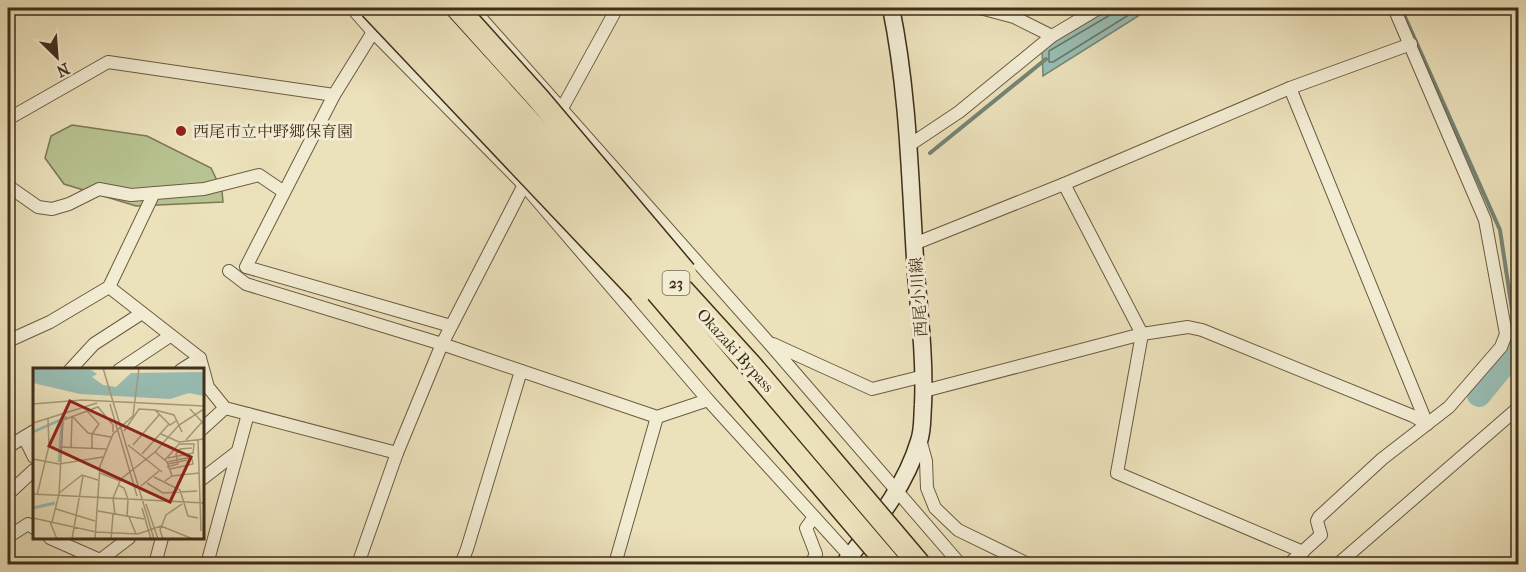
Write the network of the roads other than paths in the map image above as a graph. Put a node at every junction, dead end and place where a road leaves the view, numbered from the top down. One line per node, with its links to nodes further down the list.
1 (352, 8): 12 (street)
2 (371, 8): 35 (highway, 23, bridge)
3 (400, 8): 35 (highway, Okazaki Bypass / 23, bridge)
4 (426, 8): 41 (highway, Okazaki Bypass / 23, bridge)
5 (457, 8): 41 (highway, 23, bridge)
6 (472, 8): 17 (street)
7 (616, 8): 17 (street)
8 (891, 8): 19 (main road, 西尾小川線)
9 (980, 8): 13 (street)
10 (1099, 8): 13 (street)
11 (1394, 8): 14 (street)
12 (373, 32): 16 (street); 21 (street)
13 (1052, 36): 19 (street)
14 (1411, 44): 15 (street); 50 (street)
15 (1290, 88): 20 (street); 50 (street)
16 (334, 95): 18 (street); 23 (street)
17 (562, 107): 21 (street); 33 (street)
18 (8, 119)
19 (908, 146): 25 (main road, 西尾小川線)
20 (1064, 184): 25 (street); 30 (street)
21 (524, 185): 29 (street); 45 (street)
22 (8, 186): 24 (street)
23 (284, 192): 24 (street); 29 (street)
24 (154, 193): 27 (street)
25 (914, 244): 43 (main road, 西尾小川線)
26 (229, 270): 34 (street)
27 (109, 286): 28 (street); 32 (street)
28 (142, 313): 31 (street); 37 (street)
29 (451, 326): 34 (street)
30 (1142, 334): 43 (street); 50 (street); 68 (street)
31 (170, 336): 36 (street); 38 (street)
32 (8, 341)
33 (769, 343): 43 (street); 60 (street)
34 (442, 344): 42 (street); 57 (street)
35 (704, 346): 77 (highway, Okazaki Bypass / 23, bridge)
36 (200, 358): 39 (street); 40 (street)
37 (71, 368)
38 (121, 368)
39 (183, 368)
40 (202, 368)
41 (753, 368): 78 (highway, Okazaki Bypass / 23, bridge)
42 (521, 371): 49 (street); 74 (street)
43 (924, 384): 53 (main road, 西尾小川線)
44 (205, 390): 46 (street)
45 (708, 400): 49 (street); 62 (street)
46 (225, 408): 48 (street); 51 (street)
47 (1518, 408): 82 (street)
48 (248, 414): 56 (street); 57 (street)
49 (657, 417): 75 (street)
50 (1427, 424): 68 (street)
51 (204, 427)
52 (29, 434): 54 (street); 55 (street)
53 (920, 439): 60 (main road, 西尾小川線); 80 (street)
54 (8, 447)
55 (33, 452)
56 (237, 452): 59 (street); 72 (street)
57 (397, 453): 73 (street)
58 (33, 471): 61 (street)
59 (204, 477)
60 (897, 492): 70 (main road, 西尾小川線); 79 (street)
61 (8, 494)
62 (814, 517): 70 (street); 76 (street)
63 (32, 523): 64 (street)
64 (8, 537)
65 (54, 539): 69 (street)
66 (126, 539): 69 (street)
67 (162, 539): 71 (street)
68 (1303, 552): 81 (street)
69 (97, 562)
70 (850, 562)
71 (156, 564)
72 (207, 564)
73 (358, 564)
74 (461, 564)
75 (615, 564)
76 (811, 564)
77 (889, 564)
78 (919, 564)
79 (960, 564)
80 (1028, 564)
81 (1289, 564)
82 (1338, 564)

